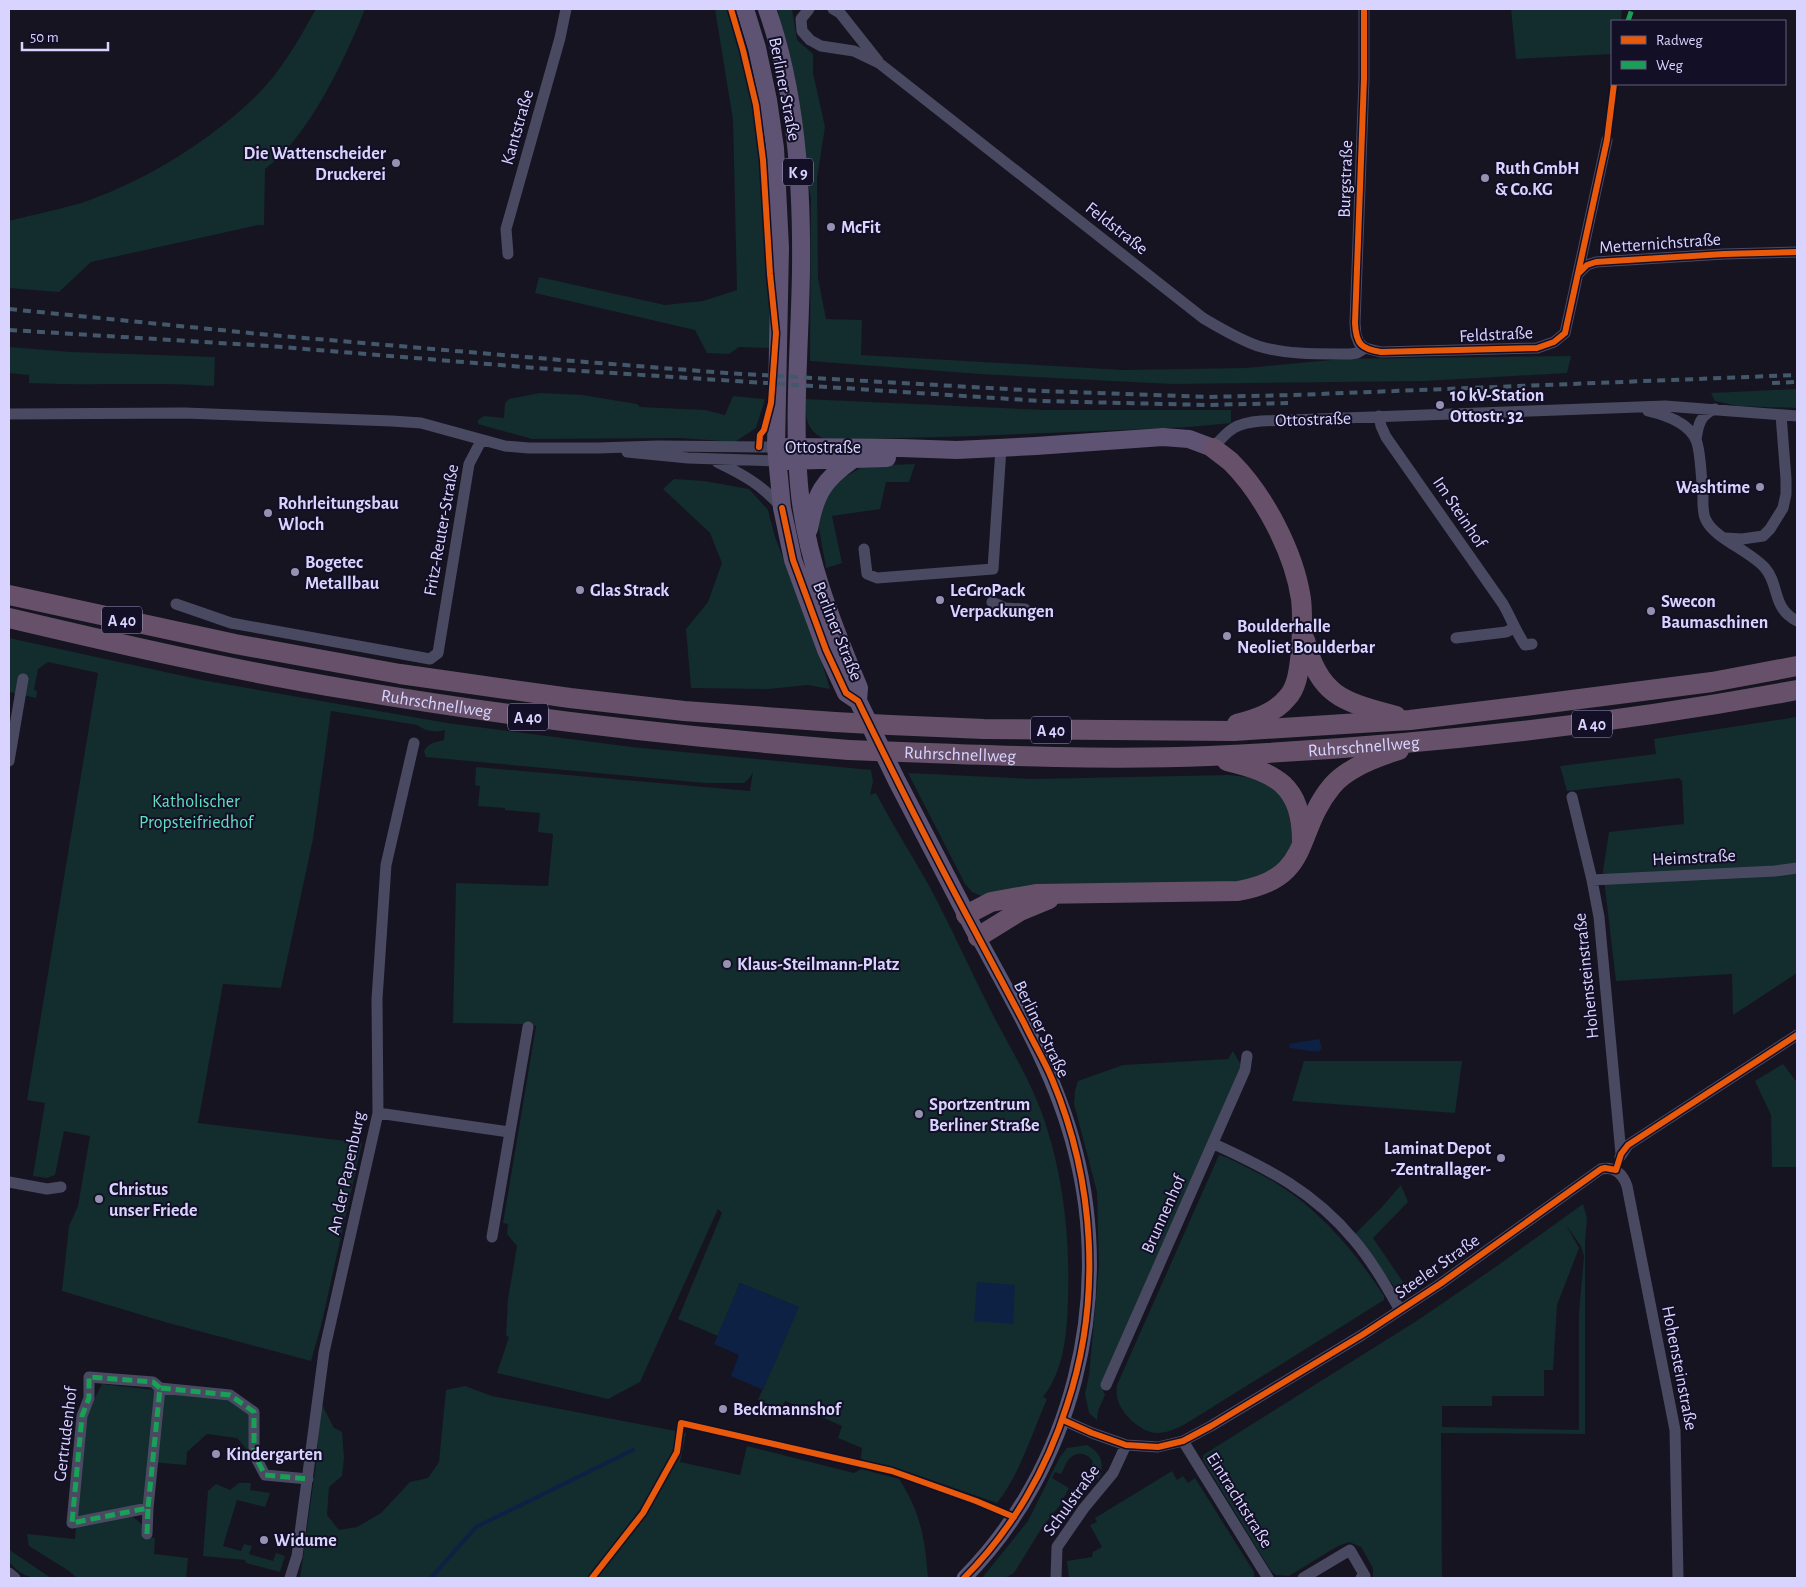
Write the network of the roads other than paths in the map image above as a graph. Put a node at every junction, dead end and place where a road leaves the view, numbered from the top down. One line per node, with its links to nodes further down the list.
1 (566, 9): 10 (street, Kantstraße)
2 (745, 9): 25 (main road, Berliner Straße / K 9)
3 (767, 9): 26 (main road, Berliner Straße / K 9)
4 (810, 9): 7 (street, Feldstraße)
5 (833, 9): 7 (street, Feldstraße)
6 (1364, 9): 12 (street, Burgstraße)
7 (879, 63): 12 (street, Feldstraße)
8 (1607, 140): 11 (street, Metternichstraße)
9 (1797, 252): 11 (street, Metternichstraße)
10 (508, 254)
11 (1578, 274): 12 (street, Feldstraße)
12 (1364, 348)
13 (1637, 408): 14 (street, Ottostraße); 17 (street, Ottostraße); 19 (street, Ottostraße)
14 (1715, 409): 16 (street, Ottostraße); 19 (street)
15 (9, 414): 20 (street)
16 (1782, 415): 18 (street, Ottostraße); 31 (street)
17 (1379, 416): 23 (street, Ottostraße); 39 (street, Im Steinhof)
18 (1797, 416)
19 (1696, 440): 31 (street)
20 (481, 441): 21 (street, Ottostraße); 35 (street, Fritz-Reuter-Straße)
21 (598, 448): 25 (street, Ottostraße); 27 (street, Ottostraße)
22 (1001, 448): 23 (main road, Ottostraße); 24 (main road, Ottostraße); 32 (street)
23 (1212, 448): 40 (highway)
24 (957, 450): 26 (main road, Ottostraße); 28 (main road, Ottostraße)
25 (776, 454): 26 (main road, Ottostraße); 27 (street, Ottostraße); 29 (main road, Berliner Straße / K 9)
26 (797, 454): 28 (main road, Ottostraße); 30 (main road, Berliner Straße / K 9)
27 (711, 459): 29 (street, Ottostraße)
28 (852, 460): 30 (main road)
29 (782, 508): 46 (main road, Berliner Straße / K 9)
30 (808, 538): 46 (main road, Berliner Straße / K 9)
31 (1725, 538): 38 (street)
32 (864, 549)
33 (9, 595): 48 (highway, Ruhrschnellweg / A 40, bridge)
34 (992, 602): 36 (street)
35 (176, 604)
36 (1025, 609)
37 (9, 618): 51 (highway, Ruhrschnellweg / A 40, bridge)
38 (1797, 621)
39 (1514, 628): 41 (street); 42 (street, Im Steinhof)
40 (1303, 629): 47 (highway); 48 (highway)
41 (1456, 638)
42 (1532, 644)
43 (1797, 666): 47 (highway, Ruhrschnellweg / A 40)
44 (23, 678): 52 (street)
45 (1797, 690): 49 (highway, Ruhrschnellweg / A 40)
46 (858, 701): 58 (main road, Berliner Straße / K 9)
47 (1410, 720): 48 (highway, Ruhrschnellweg / A 40)
48 (1212, 731)
49 (1429, 741): 51 (highway, Ruhrschnellweg / A 40); 54 (highway)
50 (414, 743): 63 (street, An der Papenburg)
51 (1207, 756): 54 (highway)
52 (9, 761)
53 (1572, 797): 56 (street, Hohensteinstraße)
54 (1302, 843): 57 (highway)
55 (1797, 868): 56 (street, Heimstraße)
56 (1592, 880): 66 (street, Hohensteinstraße)
57 (1071, 893): 58 (highway); 59 (highway)
58 (966, 915): 59 (main road, Berliner Straße / K 9)
59 (978, 936): 74 (main road, Berliner Straße / K 9)
60 (528, 1027): 64 (street)
61 (1797, 1035): 66 (street)
62 (1247, 1056): 65 (street, Brunnenhof)
63 (378, 1113): 64 (street); 77 (street, An der Papenburg)
64 (509, 1132): 70 (street)
65 (1214, 1144): 71 (street); 72 (street, Brunnenhof)
66 (1621, 1154): 67 (street)
67 (1616, 1170): 71 (street, Steeler Straße); 88 (street, Hohensteinstraße)
68 (9, 1182): 69 (street)
69 (61, 1187)
70 (492, 1237)
71 (1400, 1310): 75 (street, Steeler Straße)
72 (1106, 1385)
73 (160, 1388): 77 (street, Gertrudenhof); 78 (street); 78 (street, Gertrudenhof)
74 (1063, 1420): 76 (street, Steeler Straße); 83 (main road, Berliner Straße / K 9)
75 (1184, 1440): 76 (street, Steeler Straße); 85 (street, Eintrachtstraße)
76 (1126, 1444): 84 (street, Schulstraße)
77 (308, 1479): 82 (street, An der Papenburg)
78 (148, 1508): 79 (street)
79 (147, 1534)
80 (9, 1574): 81 (street)
81 (15, 1578)
82 (290, 1578)
83 (964, 1578)
84 (1056, 1578)
85 (1268, 1578)
86 (1304, 1578): 87 (street)
87 (1360, 1578)
88 (1678, 1578)

